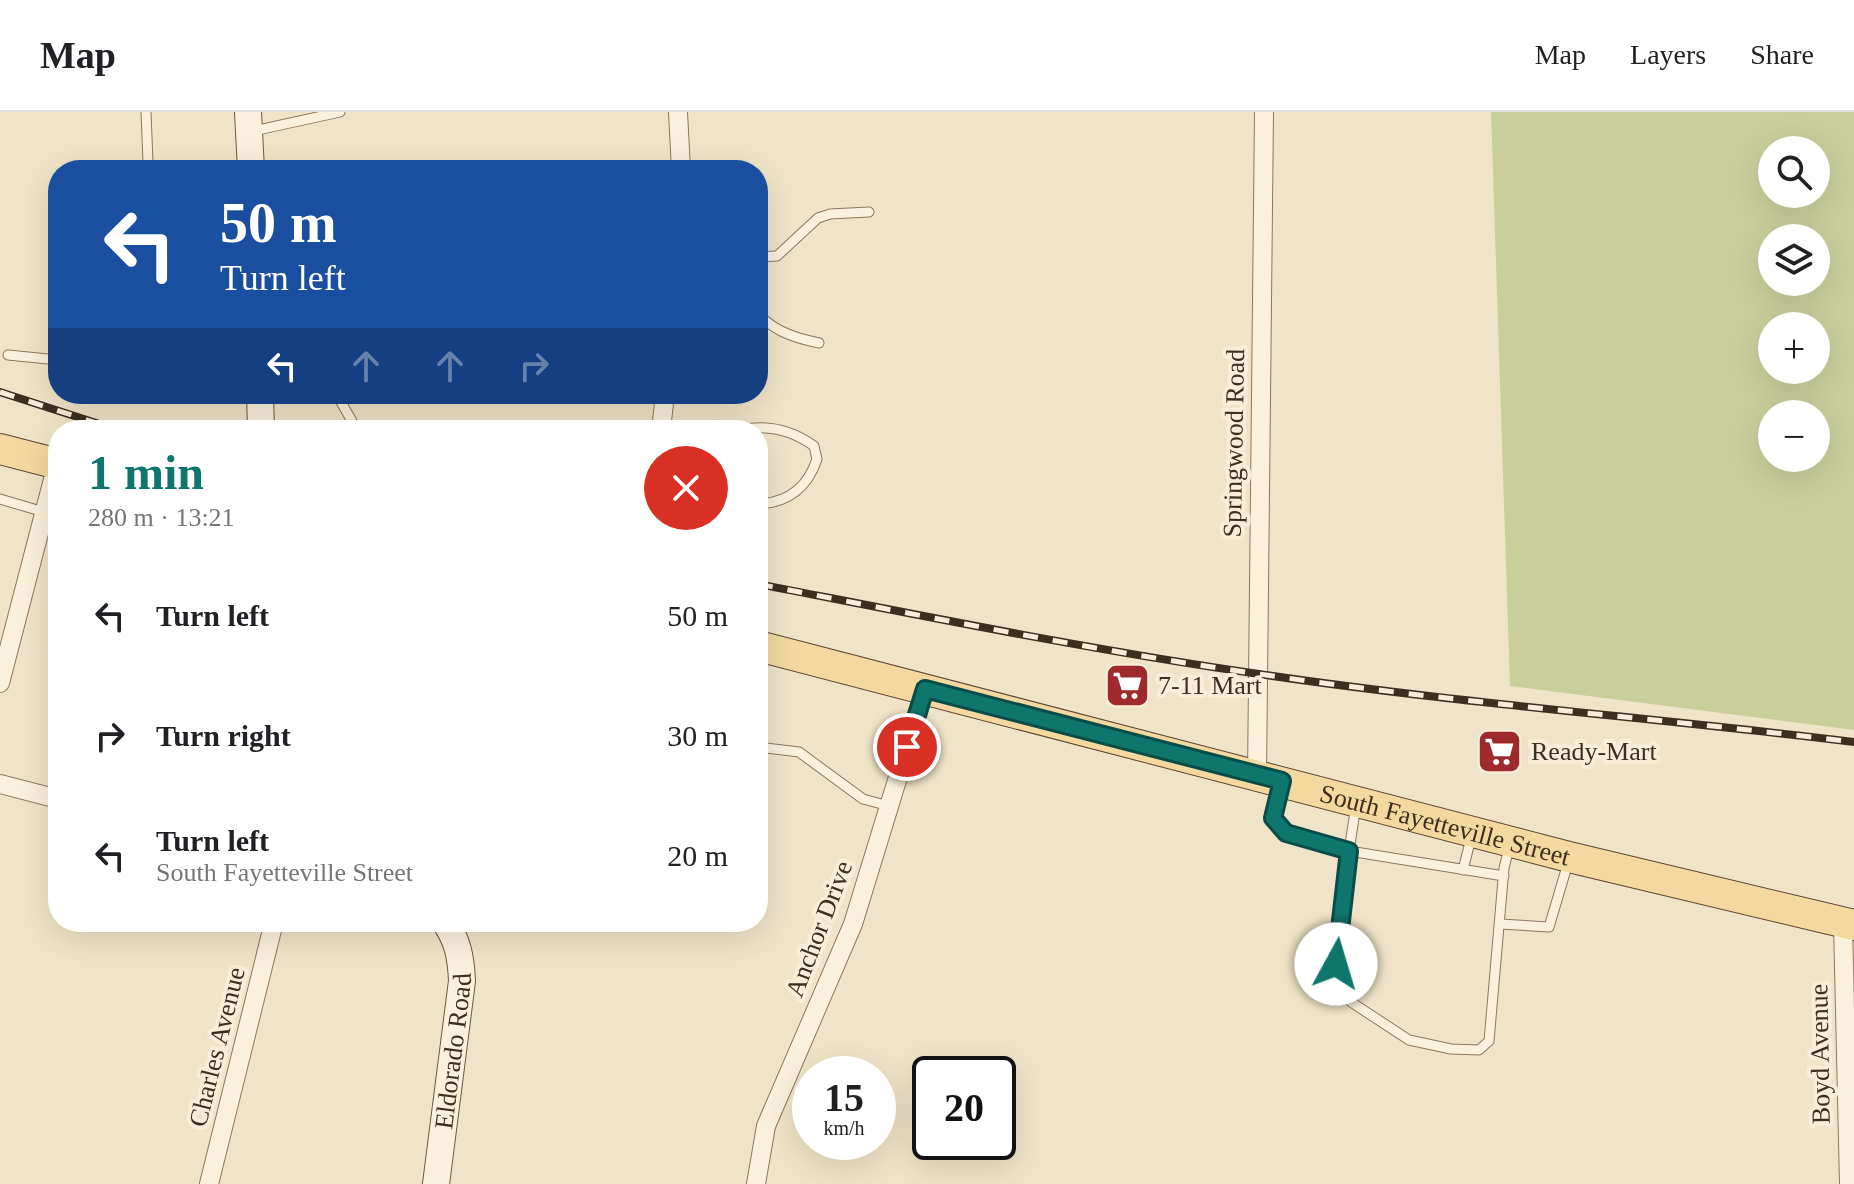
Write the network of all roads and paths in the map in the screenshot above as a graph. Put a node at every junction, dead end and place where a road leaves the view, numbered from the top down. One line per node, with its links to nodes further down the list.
1 (146, 112): 6 (lane)
2 (340, 112): 5 (lane)
3 (678, 112): 8 (street)
4 (1264, 112): 26 (street, Springwood Road)
5 (249, 122): 7 (street)
6 (148, 160)
7 (251, 160)
8 (680, 160)
9 (869, 212): 10 (lane)
10 (768, 256)
11 (768, 324): 12 (lane)
12 (819, 343)
13 (8, 355): 14 (lane)
14 (48, 359)
15 (768, 427): 20 (lane)
16 (0, 449): 17 (main road)
17 (48, 461)
18 (48, 498): 21 (street)
19 (0, 499): 21 (lane)
20 (768, 504)
21 (44, 512): 23 (street)
22 (768, 649): 24 (main road, South Fayetteville Street)
23 (0, 683)
24 (925, 689): 26 (main road, South Fayetteville Street); 30 (street, Anchor Drive)
25 (768, 748): 30 (lane)
26 (1270, 778): 29 (main road, South Fayetteville Street); 33 (lane)
27 (0, 784): 28 (street)
28 (48, 796)
29 (1357, 802): 31 (main road, South Fayetteville Street); 33 (lane)
30 (889, 806): 43 (street, Anchor Drive)
31 (1472, 831): 32 (main road, South Fayetteville Street); 35 (lane)
32 (1511, 841): 34 (main road, South Fayetteville Street); 36 (lane)
33 (1349, 851): 35 (lane); 37 (lane)
34 (1569, 857): 37 (lane); 38 (main road, South Fayetteville Street)
35 (1463, 870): 36 (lane)
36 (1504, 876): 37 (lane)
37 (1500, 924)
38 (1848, 924): 44 (street, Boyd Avenue)
39 (272, 932): 41 (street, Charles Avenue)
40 (452, 932): 42 (street, Eldorado Road)
41 (209, 1184)
42 (436, 1184)
43 (756, 1184)
44 (1849, 1184)

